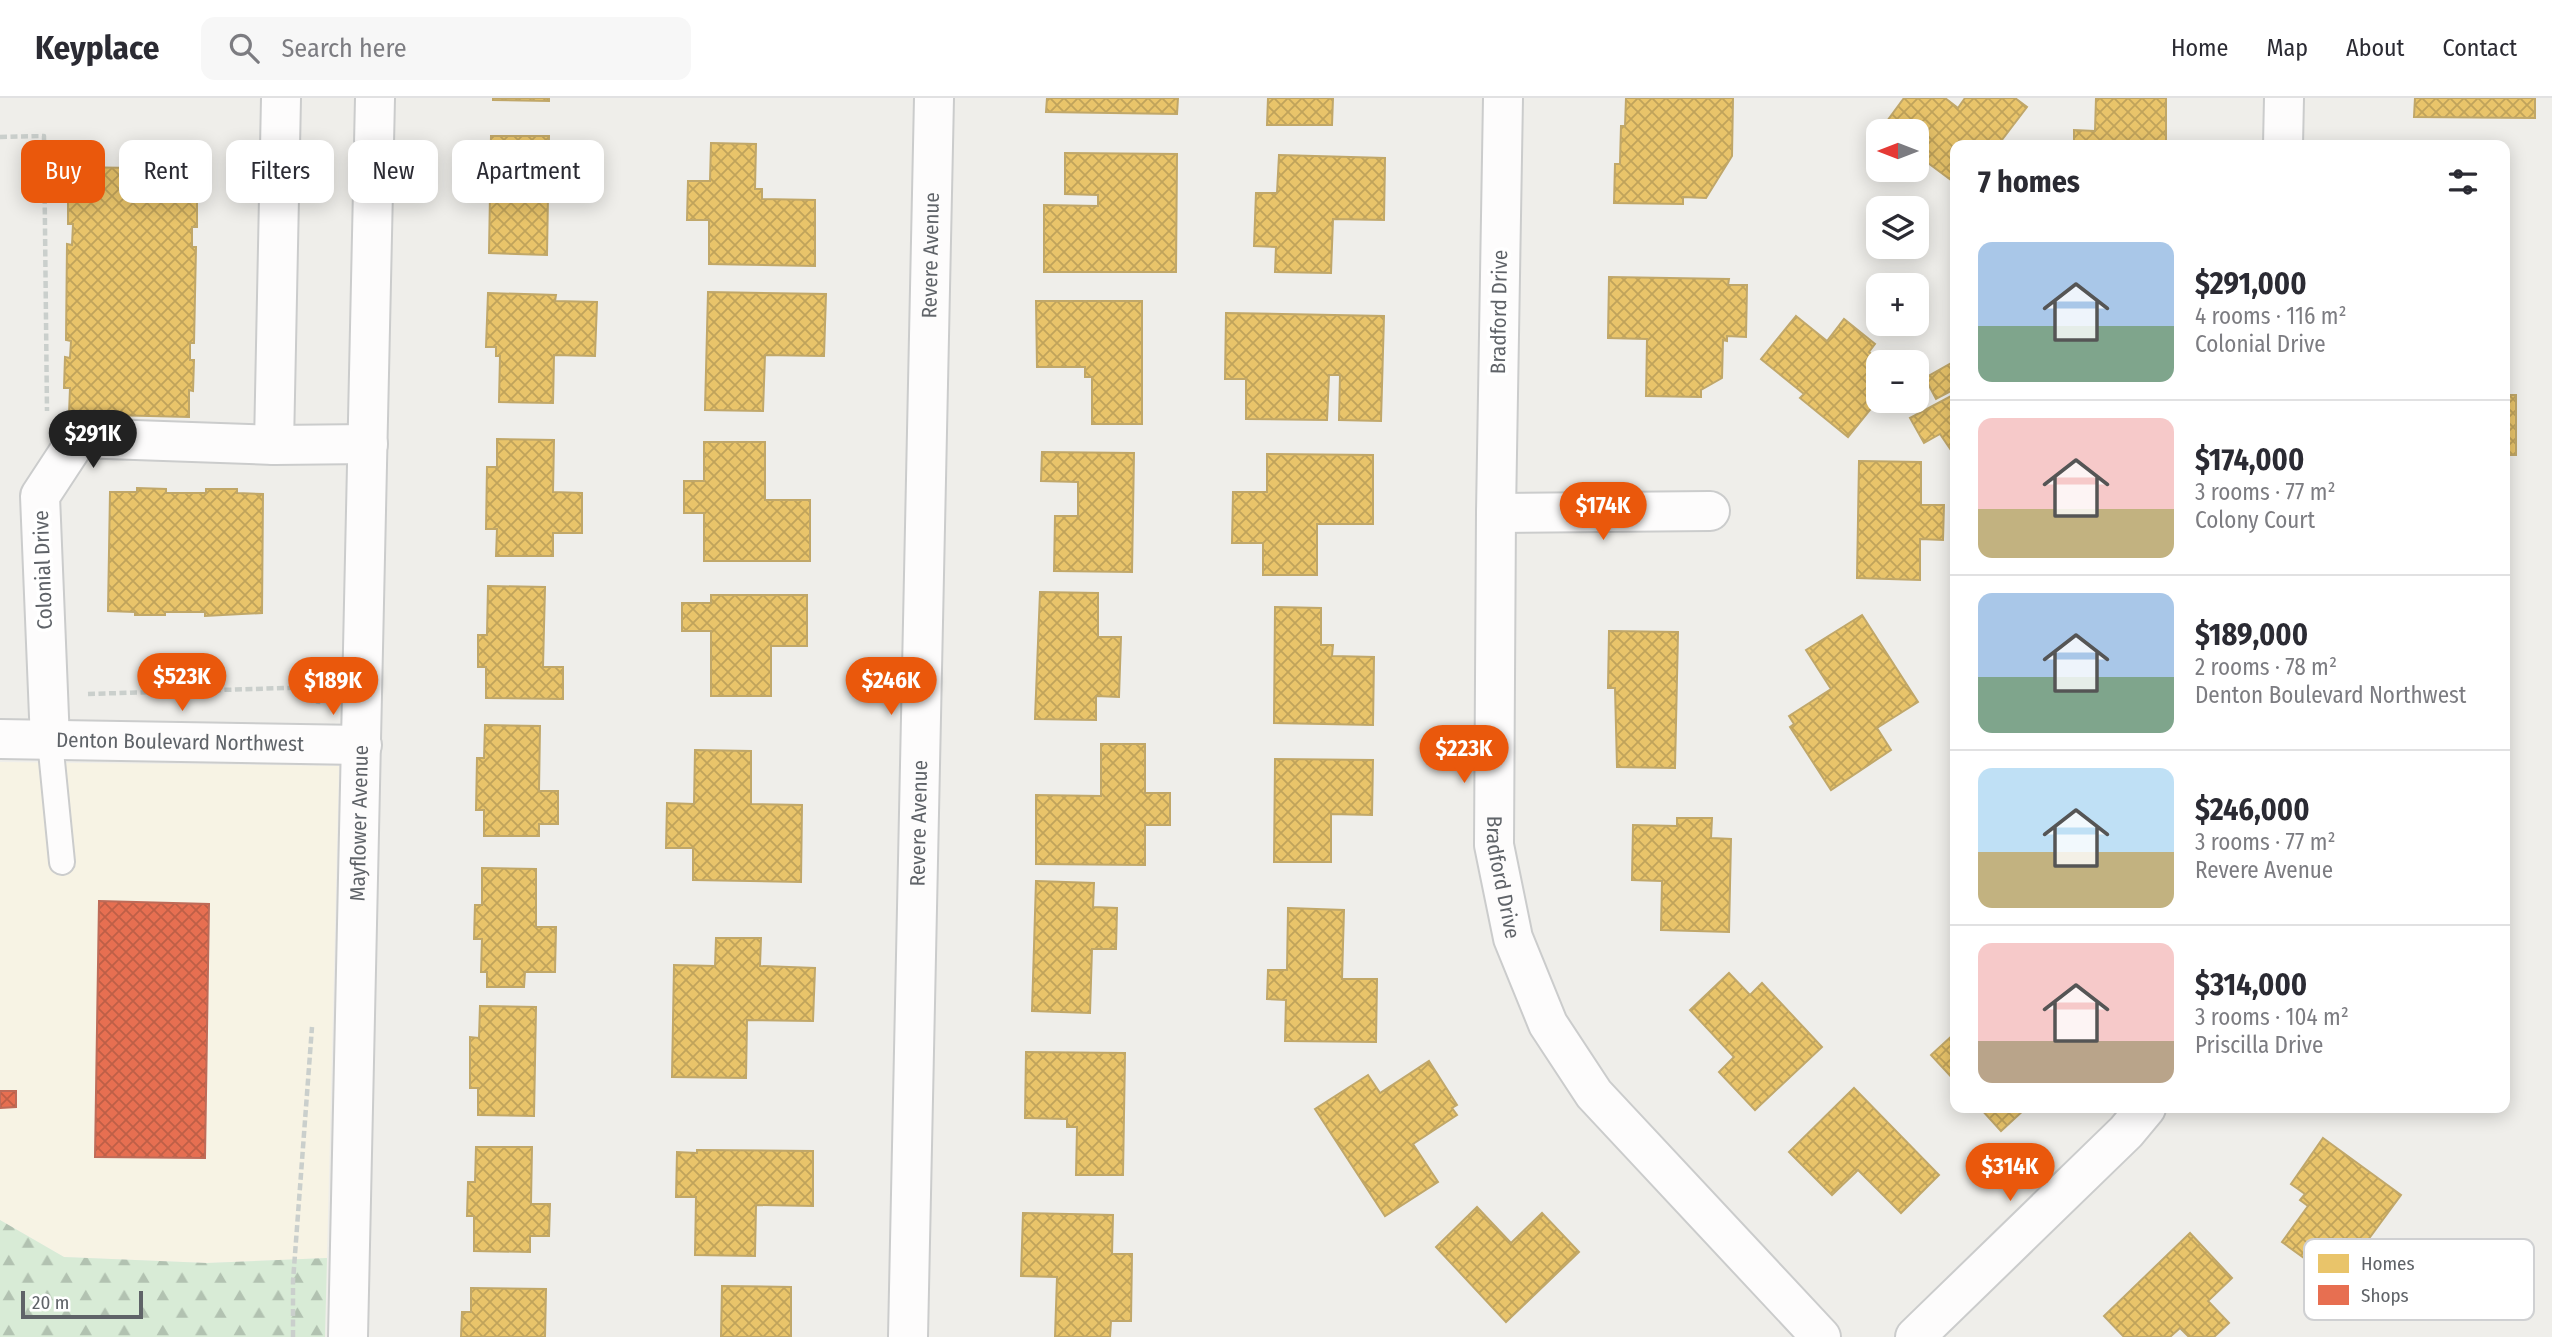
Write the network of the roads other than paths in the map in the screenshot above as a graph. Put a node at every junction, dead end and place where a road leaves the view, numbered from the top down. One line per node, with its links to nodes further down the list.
1 (281, 98): 8 (street)
2 (375, 98): 7 (street, Mayflower Avenue)
3 (934, 98): 17 (street, Revere Avenue)
4 (1503, 98): 10 (street, Bradford Drive)
5 (2284, 98): 6 (street)
6 (2283, 140)
7 (368, 444): 8 (street); 13 (street, Mayflower Avenue)
8 (274, 445): 12 (street, Colonial Drive)
9 (1710, 511): 10 (street)
10 (1496, 513): 18 (street, Bradford Drive)
11 (0, 739): 12 (street, Denton Boulevard Northwest)
12 (50, 741): 13 (street, Denton Boulevard Northwest); 14 (lane)
13 (362, 745): 16 (street, Mayflower Avenue)
14 (62, 862)
15 (2142, 1113): 19 (street)
16 (348, 1337)
17 (908, 1337)
18 (1821, 1337)
19 (1914, 1337)

